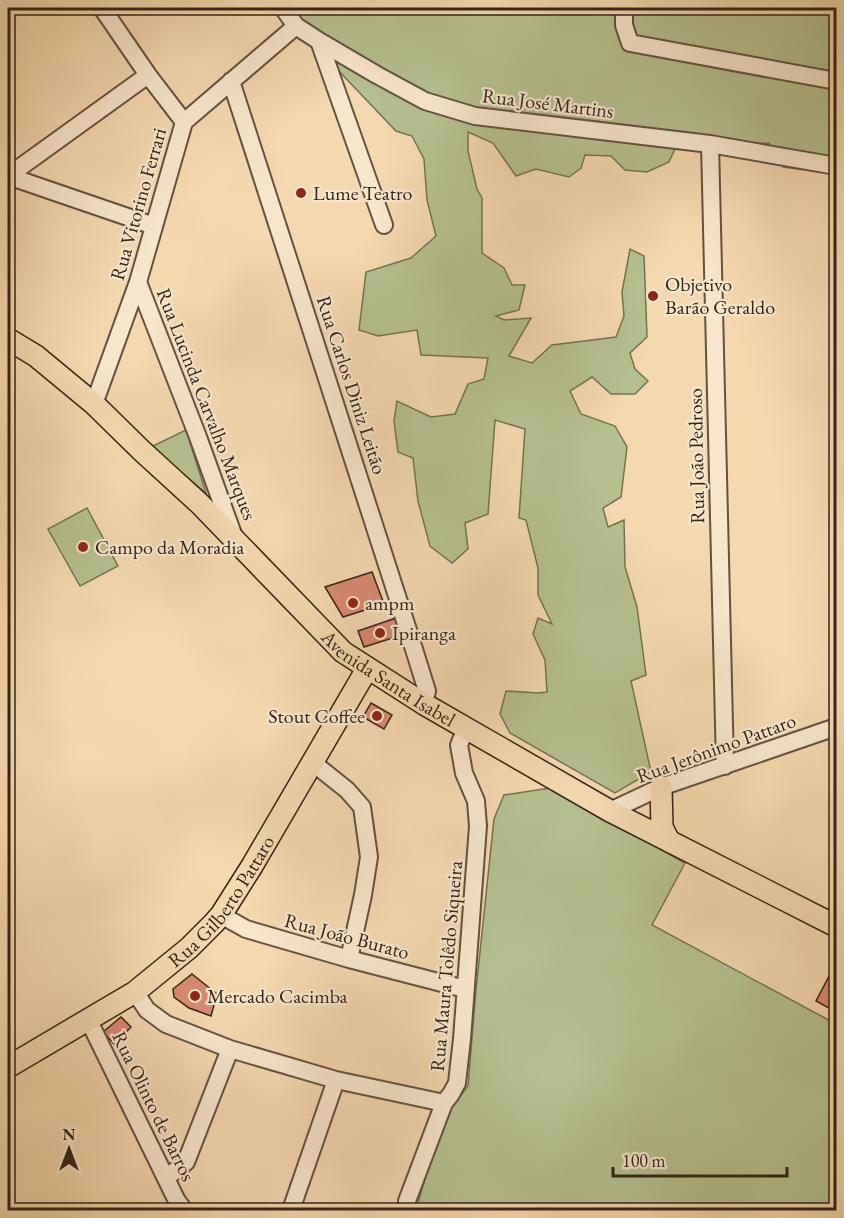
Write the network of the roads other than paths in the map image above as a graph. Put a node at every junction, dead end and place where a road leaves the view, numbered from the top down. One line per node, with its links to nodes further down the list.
1 (102, 8): 6 (street)
2 (283, 8): 4 (street, Rua José Martins)
3 (624, 8): 8 (street)
4 (296, 26): 5 (street, Rua José Martins); 7 (street, Rua Vitorino Ferrari)
5 (319, 41): 10 (street, Rua José Martins); 13 (street)
6 (148, 75): 9 (street); 12 (street)
7 (231, 81): 9 (street, Rua Vitorino Ferrari); 20 (street, Rua Carlos Diniz Leitão)
8 (837, 81)
9 (184, 122): 14 (street, Rua Vitorino Ferrari)
10 (710, 144): 11 (street, Rua José Martins); 24 (street, Rua João Pedroso)
11 (837, 166)
12 (8, 176): 14 (street)
13 (384, 225)
14 (153, 226): 15 (street, Rua Vitorino Ferrari)
15 (138, 282): 17 (street, Rua Vitorino Ferrari); 18 (street, Rua Lucinda Carvalho Marques)
16 (8, 339): 17 (main road, Avenida Santa Isabel)
17 (93, 404): 18 (main road, Avenida Santa Isabel)
18 (236, 541): 19 (main road, Avenida Santa Isabel)
19 (367, 669): 20 (main road, Avenida Santa Isabel); 23 (main road, Rua Gilberto Pattaro)
20 (424, 704): 22 (main road, Avenida Santa Isabel)
21 (837, 727): 24 (street, Rua Jerônimo Pattaro)
22 (466, 728): 26 (main road, Avenida Santa Isabel); 31 (street, Rua Maura Tolêdo Siqueira)
23 (312, 762): 28 (main road, Rua Gilberto Pattaro); 30 (street)
24 (725, 766): 25 (street, Rua Jerônimo Pattaro)
25 (661, 787): 26 (street, Rua Jerônimo Pattaro); 27 (main road)
26 (610, 811): 27 (main road, Avenida Santa Isabel)
27 (669, 841): 29 (main road, Avenida Santa Isabel)
28 (221, 915): 30 (street, Rua João Burato); 32 (main road, Rua Gilberto Pattaro)
29 (837, 926)
30 (349, 959): 31 (street, Rua João Burato)
31 (465, 989): 37 (street, Rua Maura Tolêdo Siqueira)
32 (135, 992): 33 (main road, Rua Gilberto Pattaro); 34 (street)
33 (88, 1019): 35 (main road, Rua Gilberto Pattaro); 38 (street, Rua Olinto de Barros)
34 (230, 1049): 36 (street); 38 (street)
35 (8, 1067)
36 (336, 1080): 37 (street); 41 (street)
37 (444, 1103): 39 (street, Rua Maura Tolêdo Siqueira)
38 (165, 1178): 40 (street, Rua Olinto de Barros)
39 (407, 1201)
40 (184, 1210)
41 (291, 1210)

